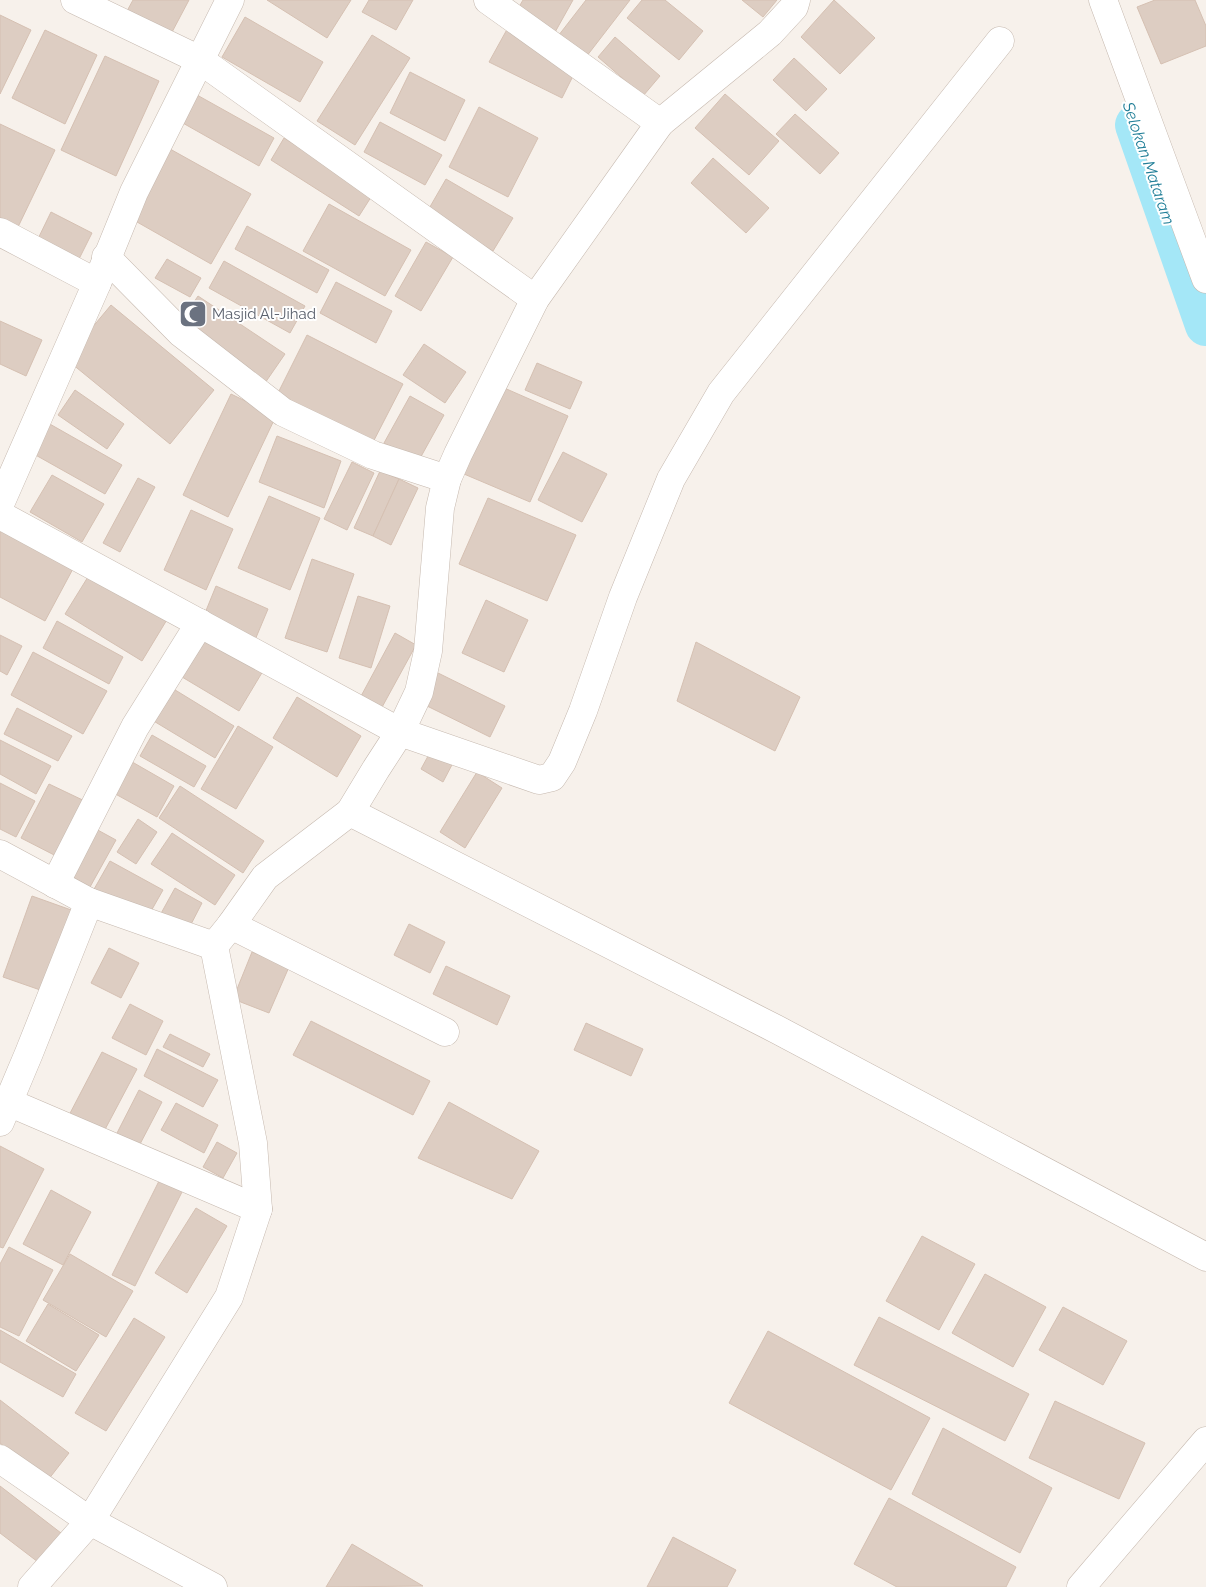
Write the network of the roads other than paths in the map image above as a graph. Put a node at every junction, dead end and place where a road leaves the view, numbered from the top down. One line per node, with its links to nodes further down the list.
1 (75, 0): 7 (street)
2 (230, 0): 7 (street)
3 (488, 0): 8 (street)
4 (796, 0): 8 (street)
5 (1103, 0): 11 (street)
6 (1000, 41): 18 (street)
7 (200, 60): 10 (street); 13 (street)
8 (660, 123): 13 (street)
9 (0, 232): 12 (street)
10 (106, 257): 12 (street); 14 (street)
11 (1206, 279)
12 (97, 283): 15 (street)
13 (535, 299): 14 (street)
14 (447, 479): 18 (street)
15 (0, 504)
16 (0, 515): 17 (street)
17 (200, 623): 18 (street); 21 (street)
18 (400, 732): 19 (street)
19 (350, 812): 23 (street); 28 (street)
20 (0, 854): 21 (street)
21 (55, 884): 22 (street)
22 (89, 902): 24 (street); 26 (street)
23 (231, 925): 24 (street); 25 (street)
24 (214, 946): 27 (street)
25 (445, 1032)
26 (4, 1112): 27 (street)
27 (258, 1209): 31 (street)
28 (1206, 1258)
29 (1206, 1441): 34 (street)
30 (0, 1459): 31 (street)
31 (90, 1521): 32 (street); 33 (street)
32 (32, 1587)
33 (213, 1587)
34 (1081, 1587)

